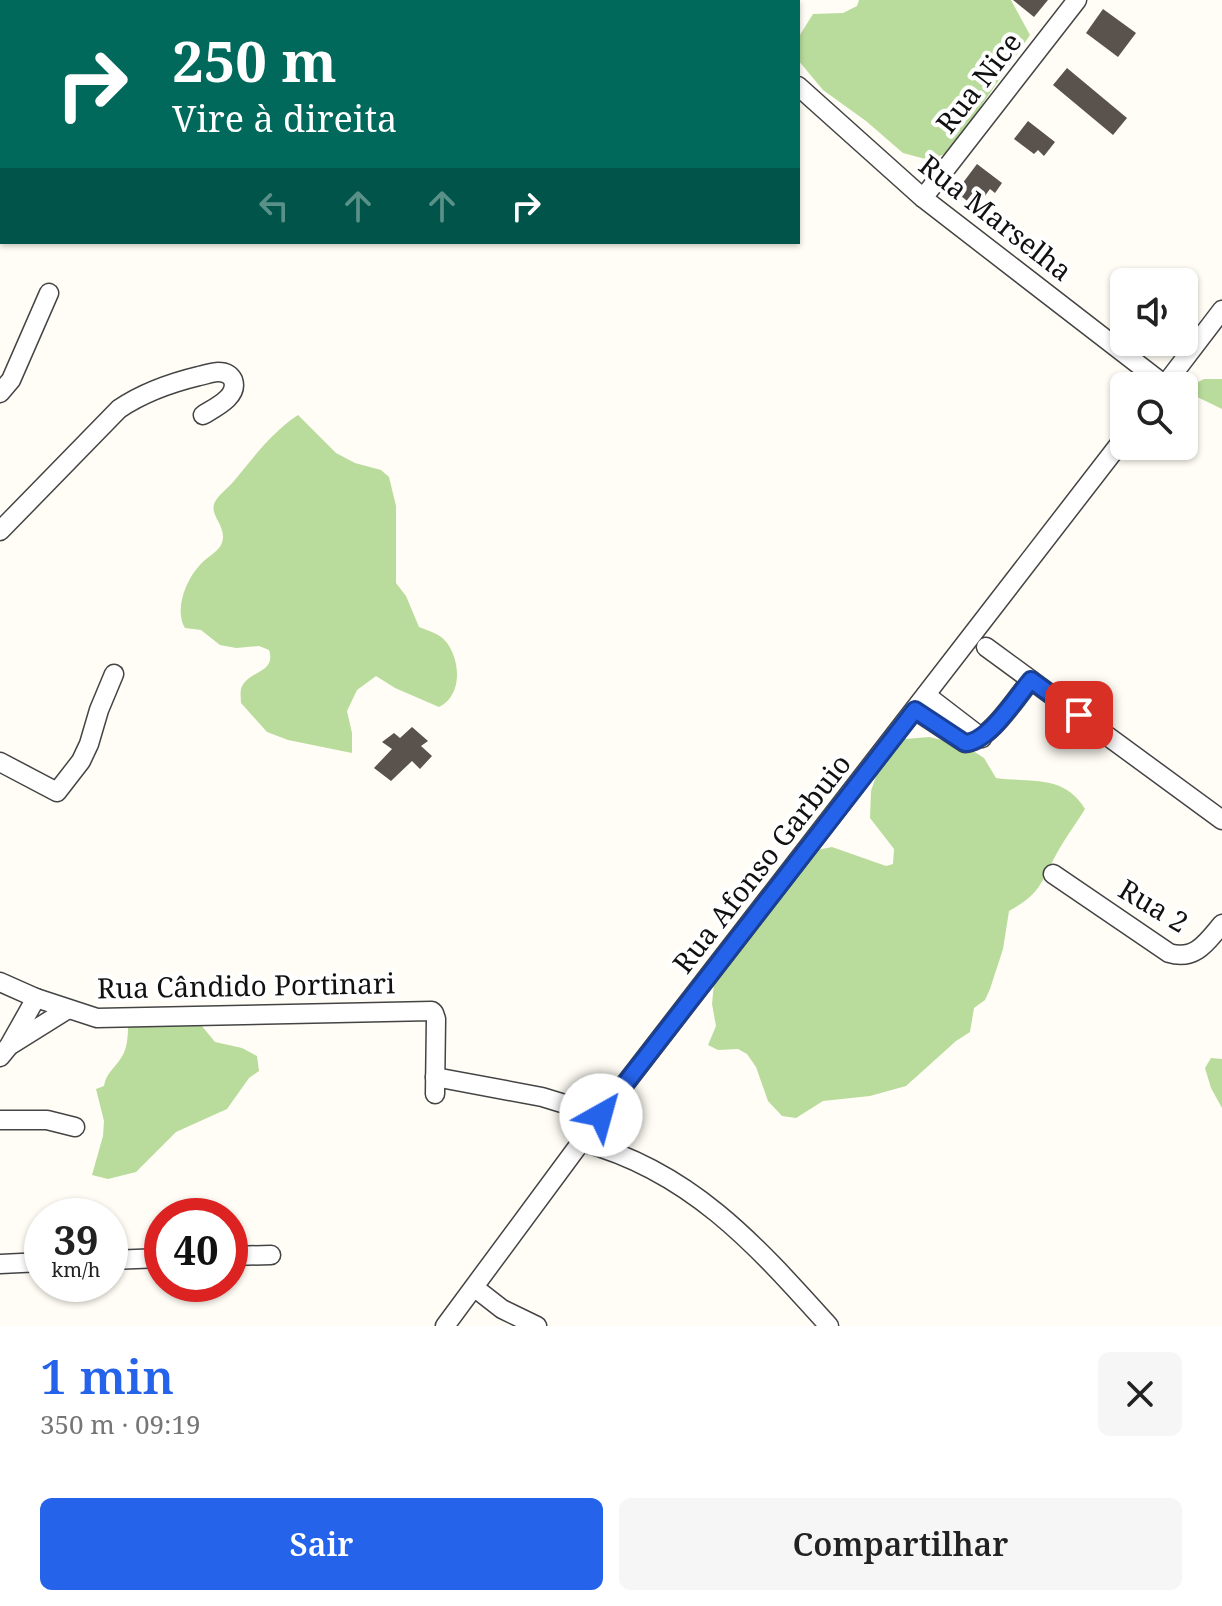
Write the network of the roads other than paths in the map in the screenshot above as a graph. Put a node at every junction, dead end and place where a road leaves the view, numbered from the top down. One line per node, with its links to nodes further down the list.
1 (1077, 0): 3 (street, Rua Nice)
2 (800, 88): 3 (street, Rua Marselha)
3 (923, 198): 6 (street, Rua Marselha)
4 (49, 293): 8 (street)
5 (1222, 310): 7 (street)
6 (1147, 372)
7 (1176, 372)
8 (0, 393)
9 (203, 415): 11 (street)
10 (1110, 456): 15 (street, Rua Afonso Garbuio)
11 (0, 531)
12 (986, 647): 14 (street)
13 (114, 674): 16 (street)
14 (1031, 680): 15 (street); 17 (street)
15 (921, 702): 24 (street, Rua Afonso Garbuio)
16 (0, 762)
17 (1222, 820)
18 (1053, 874): 19 (street, Rua 2)
19 (1222, 924)
20 (0, 982): 21 (street, Rua Cândido Portinari)
21 (36, 998): 22 (street, Rua Cândido Portinari); 23 (street)
22 (68, 1009): 23 (street); 24 (street, Rua Cândido Portinari)
23 (5, 1051)
24 (601, 1115): 27 (street, Rua Afonso Garbuio)
25 (0, 1120): 26 (street)
26 (75, 1127)
27 (582, 1142): 32 (street, Rua Afonso Garbuio); 35 (street)
28 (271, 1255): 29 (street)
29 (248, 1256)
30 (24, 1263): 31 (street)
31 (0, 1264)
32 (475, 1288): 33 (street, Rua Afonso Garbuio); 34 (street)
33 (445, 1326)
34 (537, 1326)
35 (829, 1326)

